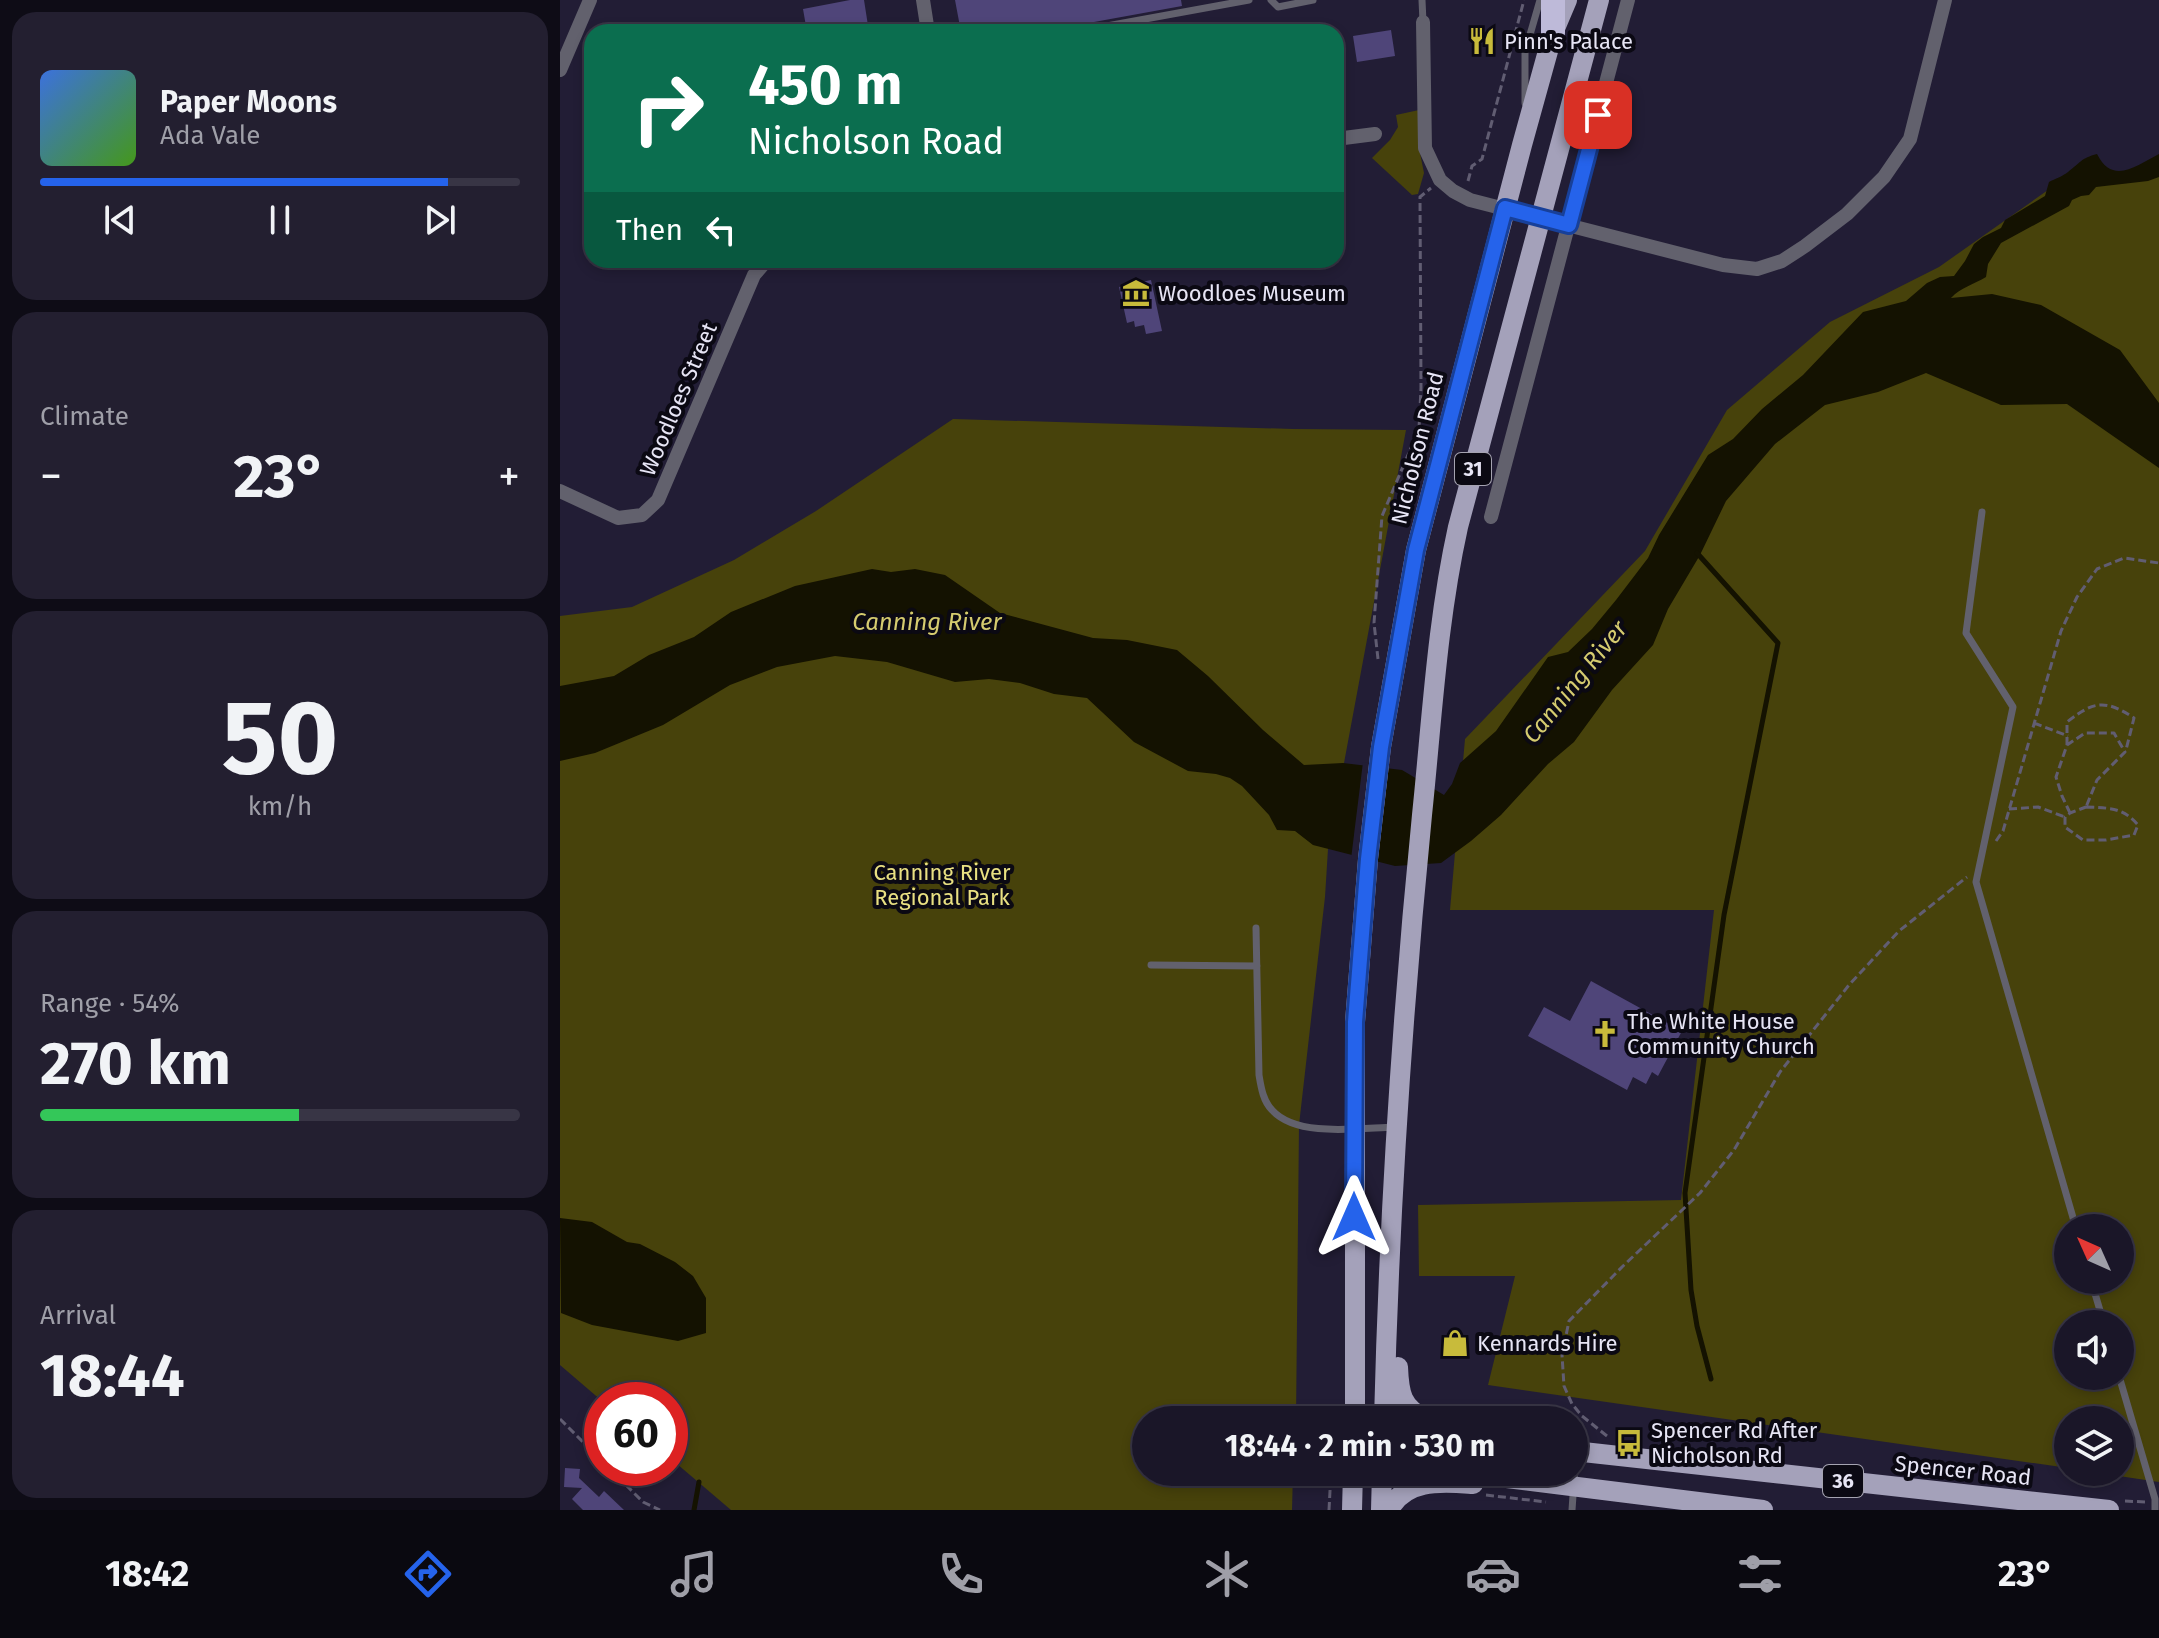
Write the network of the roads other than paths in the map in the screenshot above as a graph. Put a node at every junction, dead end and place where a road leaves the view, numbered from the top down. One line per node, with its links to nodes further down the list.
1 (590, 0): 17 (street)
2 (923, 0): 14 (street)
3 (1249, 0): 15 (lane)
4 (1271, 0): 5 (lane)
5 (1313, 0)
6 (1422, 0): 13 (lane)
7 (1540, 0): 18 (lane)
8 (1553, 0): 16 (highway)
9 (1567, 0): 16 (main road, Nicholson Road / 31)
10 (1599, 0): 22 (main road, 31)
11 (1628, 0): 23 (street)
12 (1945, 0): 23 (street)
13 (1423, 22): 21 (street)
14 (927, 24)
15 (1118, 24)
16 (1553, 33): 18 (main road, Nicholson Road / 31)
17 (560, 70)
18 (1525, 133): 21 (main road, Nicholson Road / 31)
19 (1375, 134): 20 (street)
20 (1344, 138)
21 (1505, 208): 22 (street); 32 (main road, Nicholson Road / 31)
22 (1541, 218): 23 (street); 31 (main road, 31)
23 (1569, 225): 27 (street)
24 (760, 268): 25 (street, Woodloes Street)
25 (560, 491)
26 (1982, 512): 33 (lane)
27 (1491, 517)
28 (1256, 928): 30 (lane)
29 (1151, 965): 30 (lane)
30 (1257, 966): 32 (lane)
31 (1396, 1127): 32 (lane); 34 (main road, 31)
32 (1354, 1128): 36 (main road, Nicholson Road / 31)
33 (2072, 1214)
34 (1389, 1309): 37 (main road, 31); 38 (main road)
35 (2123, 1390): 53 (lane)
36 (1356, 1406)
37 (1385, 1406)
38 (1407, 1406)
39 (1588, 1452): 45 (main road, Spencer Road / 36)
40 (1353, 1486): 46 (main road)
41 (1382, 1486): 47 (main road)
42 (1418, 1486): 48 (main road)
43 (1493, 1486): 44 (main road)
44 (1573, 1486): 49 (lane); 50 (main road)
45 (1986, 1497): 51 (main road); 52 (main road, Spencer Road / 36)
46 (1352, 1510)
47 (1381, 1510)
48 (1389, 1510)
49 (1572, 1510)
50 (1763, 1510)
51 (2007, 1510)
52 (2109, 1510)
53 (2155, 1510)

